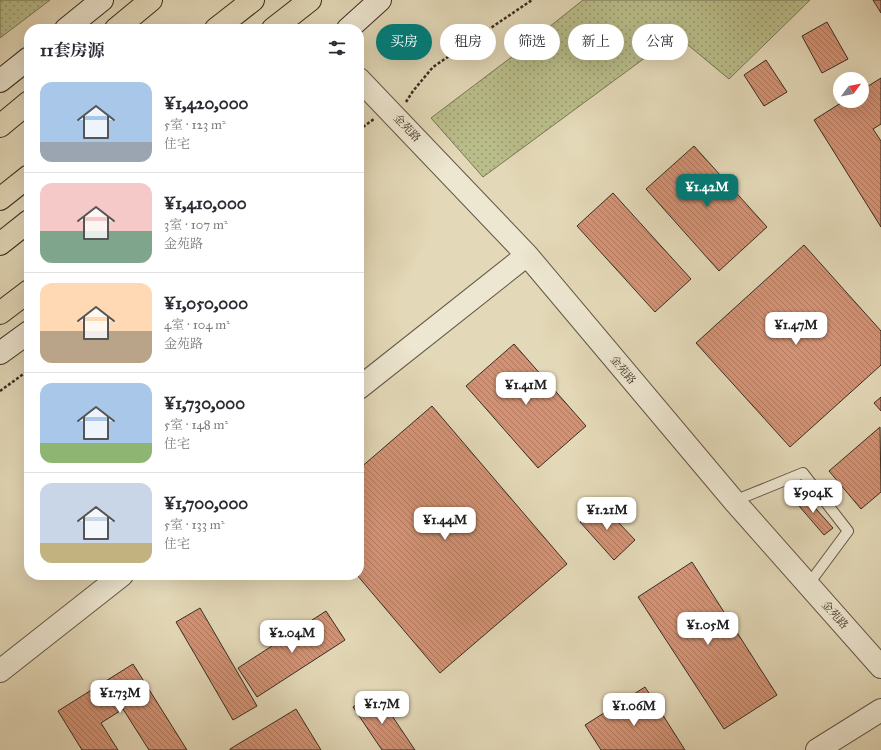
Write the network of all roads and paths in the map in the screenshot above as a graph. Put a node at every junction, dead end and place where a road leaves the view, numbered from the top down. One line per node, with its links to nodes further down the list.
1 (102, 0): 7 (street)
2 (150, 0): 8 (highway)
3 (253, 0): 9 (highway)
4 (310, 0): 10 (highway)
5 (380, 0): 11 (street)
6 (532, 0): 16 (path)
7 (72, 24)
8 (122, 24)
9 (222, 24)
10 (280, 24)
11 (354, 24)
12 (24, 62): 13 (street)
13 (0, 81)
14 (364, 84): 16 (street, 金苑路)
15 (24, 106): 17 (highway)
16 (397, 117): 22 (street, 金苑路)
17 (0, 126)
18 (24, 180): 19 (highway)
19 (0, 198)
20 (24, 225): 21 (highway)
21 (0, 244)
22 (527, 255): 28 (street); 30 (street, 金苑路)
23 (24, 295): 24 (highway)
24 (0, 313)
25 (24, 336): 26 (street)
26 (0, 353)
27 (24, 374): 29 (path)
28 (364, 384)
29 (0, 391)
30 (734, 501): 32 (street, 金苑路); 32 (lane)
31 (116, 580): 34 (street)
32 (808, 585): 33 (street, 金苑路)
33 (881, 667)
34 (0, 671)
35 (881, 710): 36 (street)
36 (817, 750)

